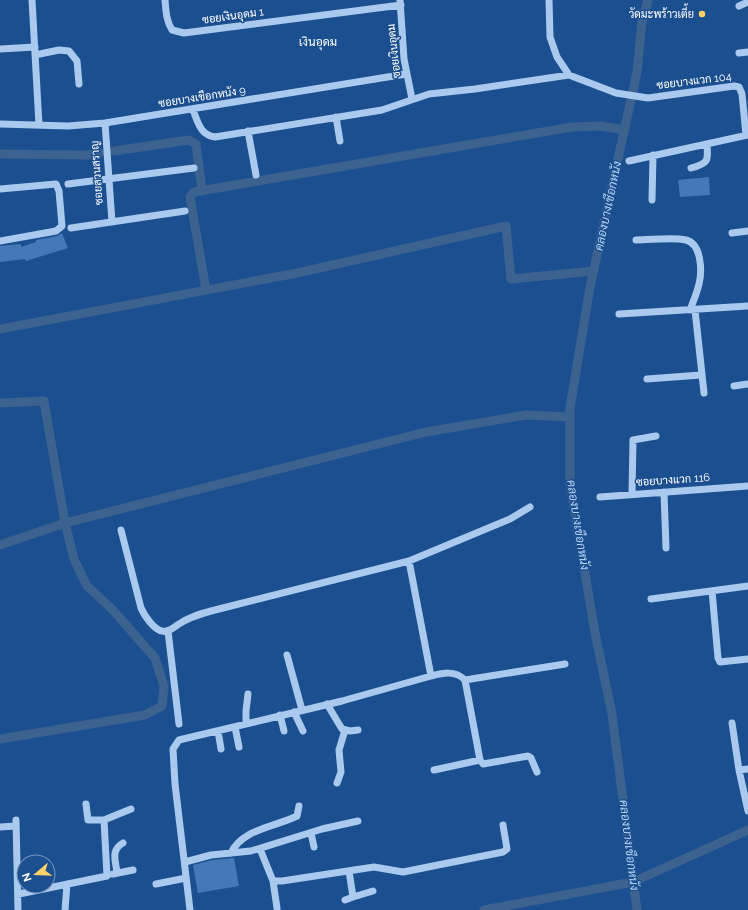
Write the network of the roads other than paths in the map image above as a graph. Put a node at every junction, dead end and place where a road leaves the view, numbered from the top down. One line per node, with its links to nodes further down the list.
1 (32, 0): 8 (street)
2 (165, 0): 4 (street, ซอยเงินอุดม 1)
3 (549, 0): 12 (street)
4 (400, 2): 11 (street, ซอยเงินอุดม)
5 (748, 2): 6 (street)
6 (739, 6)
7 (0, 49): 8 (street)
8 (35, 51): 13 (street); 19 (street)
9 (748, 52): 10 (street)
10 (739, 53)
11 (406, 74): 14 (street, ซอยเงินอุดม); 15 (street, ซอยบางเชือกหนัง 9)
12 (569, 75): 14 (street); 21 (street, ซอยบางแวก 104)
13 (79, 84)
14 (412, 99): 16 (street)
15 (193, 110): 17 (street, ซอยบางเชือกหนัง 9); 20 (street)
16 (336, 117): 20 (street); 22 (street)
17 (105, 123): 19 (street, ซอยบางเชือกหนัง 9); 29 (street, ซอยสวนสราญ)
18 (0, 124): 19 (street, ซอยบางเชือกหนัง 9)
19 (39, 125)
20 (248, 131): 28 (street)
21 (747, 135): 23 (street)
22 (340, 141)
23 (707, 144): 24 (street); 27 (street)
24 (653, 155): 25 (street); 32 (street)
25 (629, 160)
26 (194, 168): 29 (street)
27 (691, 168)
28 (256, 174)
29 (109, 180): 30 (street); 34 (street, ซอยสวนสราญ)
30 (68, 184)
31 (0, 189): 39 (street)
32 (652, 200)
33 (185, 212): 34 (street)
34 (112, 222): 35 (street)
35 (71, 228)
36 (748, 231): 37 (street)
37 (732, 233)
38 (636, 240): 41 (street)
39 (0, 241)
40 (748, 306): 41 (street)
41 (692, 310): 42 (street); 43 (street)
42 (619, 314)
43 (701, 375): 44 (street); 47 (street)
44 (647, 379)
45 (748, 384): 46 (street)
46 (734, 386)
47 (704, 393)
48 (656, 436): 51 (street)
49 (748, 486): 50 (street, ซอยบางแวก 116)
50 (664, 492): 51 (street, ซอยบางแวก 116); 55 (street)
51 (632, 494): 52 (street, ซอยบางแวก 116)
52 (600, 497)
53 (530, 507): 56 (street)
54 (121, 530): 60 (street)
55 (666, 548)
56 (409, 561): 60 (street); 64 (street)
57 (748, 586): 58 (street)
58 (712, 591): 59 (street); 62 (street)
59 (651, 599)
60 (168, 631): 72 (street)
61 (287, 655): 68 (street)
62 (748, 659)
63 (566, 664): 65 (street)
64 (431, 676): 65 (street); 67 (street)
65 (465, 680): 82 (street)
66 (248, 694): 73 (street)
67 (327, 704): 68 (street); 75 (street)
68 (302, 710): 69 (street)
69 (294, 712): 70 (street); 79 (street)
70 (280, 715): 73 (street); 78 (street)
71 (732, 723): 85 (street)
72 (179, 724)
73 (246, 724): 74 (street)
74 (235, 727): 77 (street); 80 (street)
75 (345, 730): 76 (street); 87 (street)
76 (358, 730)
77 (218, 731): 81 (street); 102 (street)
78 (284, 731)
79 (302, 731)
80 (239, 746)
81 (221, 750)
82 (480, 760): 84 (street); 86 (street)
83 (748, 769): 85 (street)
84 (434, 770)
85 (739, 770): 91 (street)
86 (537, 772)
87 (337, 783)
88 (86, 804): 92 (street)
89 (299, 806): 100 (street)
90 (132, 809): 92 (street)
91 (748, 811)
92 (104, 820): 106 (street)
93 (358, 821): 96 (street)
94 (503, 825): 104 (street)
95 (0, 827): 101 (street)
96 (311, 833): 98 (street); 99 (street)
97 (123, 844): 105 (street)
98 (314, 847)
99 (260, 849): 100 (street); 108 (street)
100 (231, 853): 102 (street)
101 (17, 854)
102 (185, 862): 107 (street)
103 (132, 870): 105 (street)
104 (349, 871): 108 (street); 114 (street)
105 (117, 873): 106 (street)
106 (107, 876): 109 (street)
107 (186, 878): 110 (street); 119 (street)
108 (273, 881): 116 (street)
109 (66, 884): 111 (street); 118 (street)
110 (156, 884)
111 (56, 886)
112 (373, 891): 114 (street)
113 (19, 894): 117 (street)
114 (353, 897): 115 (street)
115 (344, 900)
116 (276, 908)
117 (18, 910)
118 (65, 910)
119 (190, 910)

